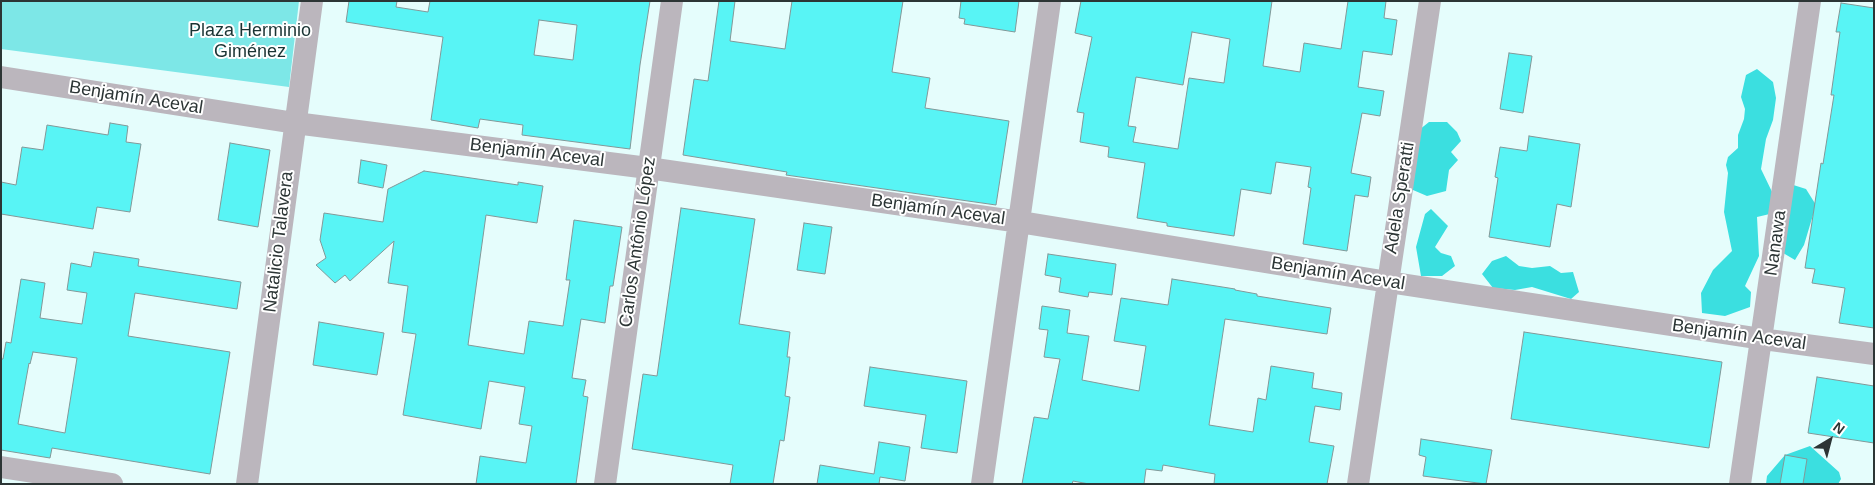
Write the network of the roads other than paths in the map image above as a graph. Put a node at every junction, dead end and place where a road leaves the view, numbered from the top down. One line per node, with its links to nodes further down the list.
1 (312, 1): 7 (street, Natalicio Talavera)
2 (672, 1): 8 (street, Carlos Antônio López)
3 (1050, 1): 9 (street)
4 (1430, 1): 10 (street, Adela Speratti)
5 (1810, 1): 11 (street, Nanawa)
6 (1, 77): 7 (street, Benjamín Aceval)
7 (295, 123): 8 (street, Benjamín Aceval); 15 (street, Natalicio Talavera)
8 (648, 168): 9 (street, Benjamín Aceval); 16 (street, Carlos Antônio López)
9 (1020, 222): 10 (street, Benjamín Aceval); 17 (street)
10 (1388, 282): 11 (street, Benjamín Aceval); 18 (street, Adela Speratti)
11 (1762, 339): 12 (street, Benjamín Aceval); 19 (street, Nanawa)
12 (1874, 354)
13 (1, 466): 14 (street)
14 (112, 484)
15 (247, 484)
16 (605, 484)
17 (982, 484)
18 (1358, 484)
19 (1740, 484)

